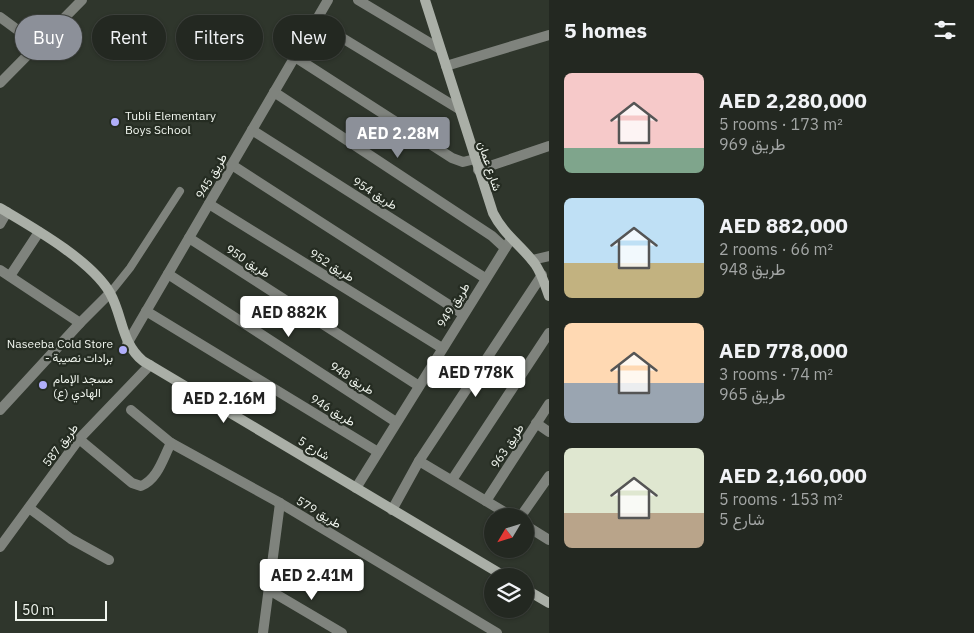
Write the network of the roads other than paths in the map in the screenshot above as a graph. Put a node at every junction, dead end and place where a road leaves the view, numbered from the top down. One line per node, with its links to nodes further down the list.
1 (82, 0): 5 (street)
2 (328, 0): 6 (street, طريق 945)
3 (358, 0): 11 (street)
4 (425, 0): 11 (street, شارع عمان)
5 (67, 15)
6 (320, 15)
7 (0, 17): 8 (street)
8 (15, 28)
9 (549, 35): 15 (street)
10 (345, 40): 18 (street)
11 (440, 49): 15 (street, شارع عمان)
12 (23, 60): 16 (street)
13 (293, 60): 17 (street, طريق 945)
14 (300, 60): 21 (street)
15 (446, 66): 18 (street, شارع عمان)
16 (0, 83)
17 (274, 92): 19 (street, طريق 945); 30 (street)
18 (459, 109): 21 (street, شارع عمان)
19 (252, 130): 22 (street, طريق 945); 37 (street, طريق 954)
20 (549, 146): 23 (street)
21 (475, 159): 23 (street, شارع عمان)
22 (232, 164): 25 (street, طريق 945); 41 (street)
23 (478, 170): 30 (street, شارع عمان)
24 (180, 192): 38 (lane)
25 (209, 204): 29 (street, طريق 945); 45 (street, طريق 952)
26 (4, 210): 27 (street); 28 (street, شارع 5)
27 (0, 224)
28 (39, 232): 36 (street); 38 (street, شارع 5)
29 (189, 238): 34 (street, طريق 945); 47 (street, طريق 950)
30 (508, 243): 32 (street, شارع عمان); 37 (street, طريق 949)
31 (549, 256): 32 (street)
32 (532, 260): 35 (street, شارع عمان)
33 (0, 270): 36 (street)
34 (168, 274): 40 (street, طريق 945); 51 (street, طريق 948)
35 (542, 275): 39 (street, شارع عمان); 57 (street)
36 (10, 276): 42 (street)
37 (485, 278): 41 (street, طريق 949)
38 (110, 293): 42 (street); 44 (street, شارع 5)
39 (549, 296)
40 (146, 311): 44 (street, طريق 945); 56 (street, طريق 946)
41 (462, 314): 45 (street, طريق 949)
42 (80, 323): 48 (street)
43 (549, 333): 59 (street)
44 (128, 344): 46 (street, شارع 5)
45 (442, 348): 47 (street, طريق 949)
46 (150, 365): 54 (street, طريق 587); 60 (street, شارع 5)
47 (419, 386): 51 (street, طريق 949)
48 (2, 404)
49 (549, 404): 52 (street, طريق 963)
50 (131, 410): 55 (street, طريق 579)
51 (396, 422): 56 (street, طريق 949)
52 (536, 423): 53 (street); 61 (street, طريق 963)
53 (549, 432)
54 (79, 439): 55 (street); 63 (street, طريق 587)
55 (171, 443): 62 (street, طريق 579)
56 (378, 452): 60 (street, طريق 949)
57 (420, 461): 59 (street); 66 (street)
58 (549, 476): 65 (street)
59 (452, 480): 61 (street)
60 (356, 488): 66 (street, شارع 5)
61 (486, 501): 64 (street)
62 (280, 503): 72 (street); 77 (street, طريق 579)
63 (30, 508): 69 (street, طريق 587); 70 (street)
64 (498, 508)
65 (527, 508)
66 (392, 510): 71 (street, شارع 5)
67 (534, 531): 68 (street)
68 (549, 540)
69 (0, 547)
70 (109, 560)
71 (490, 568)
72 (268, 590): 75 (street); 76 (street)
73 (534, 594): 74 (street)
74 (549, 603)
75 (263, 633)
76 (342, 633)
77 (497, 633)

